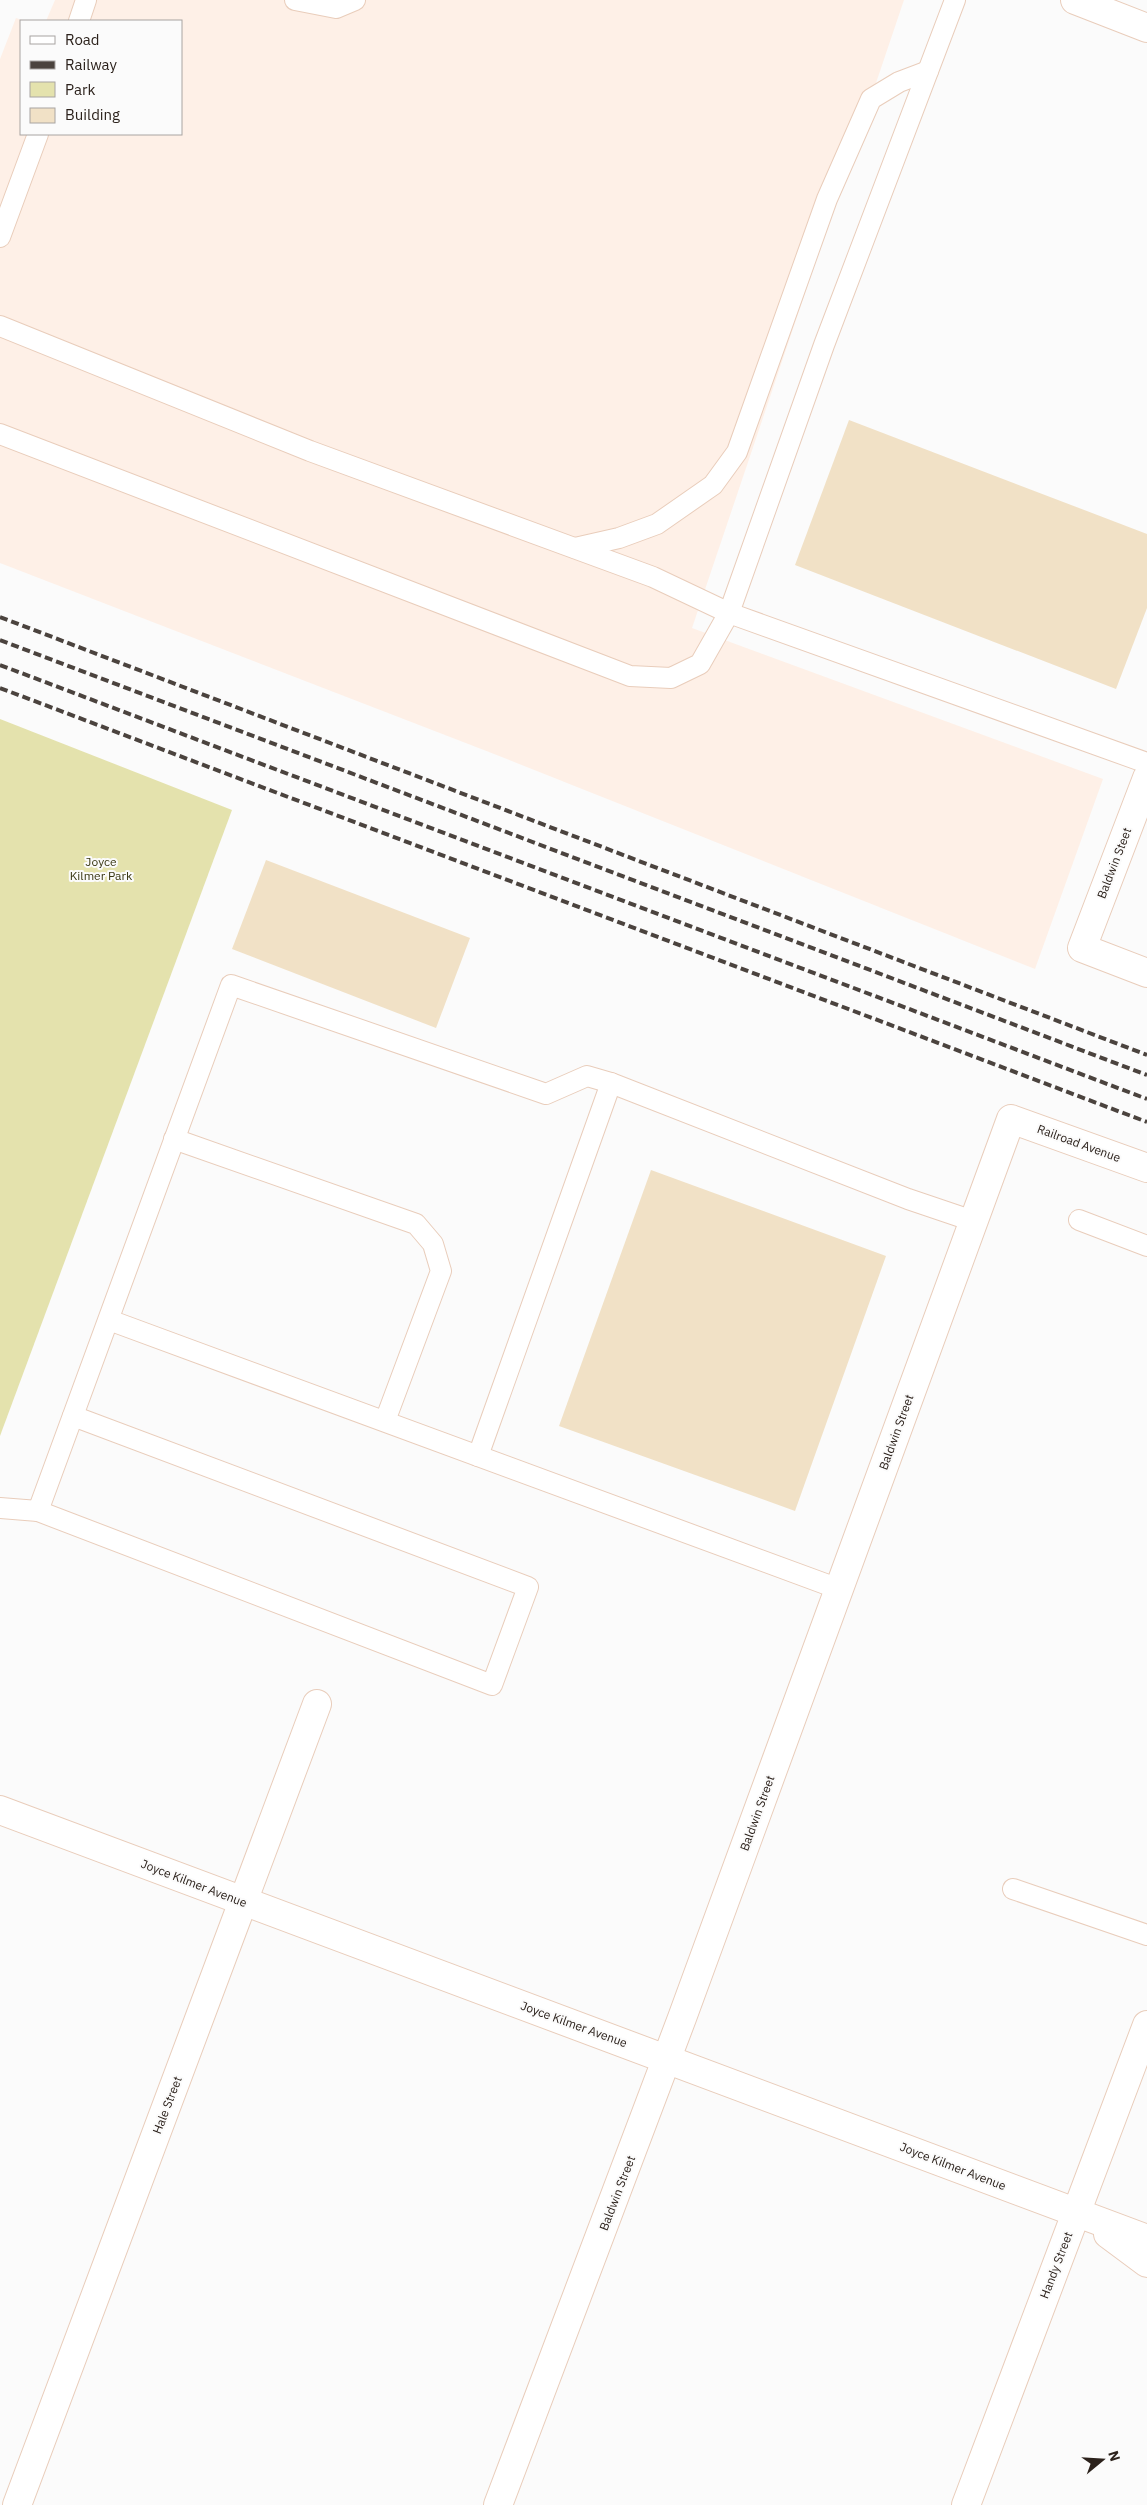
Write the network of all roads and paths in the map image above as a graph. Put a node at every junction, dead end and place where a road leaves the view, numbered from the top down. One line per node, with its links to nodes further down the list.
1 (86, 0): 6 (lane)
2 (294, 0): 3 (lane)
3 (355, 0)
4 (955, 0): 8 (lane)
5 (1075, 0): 7 (street)
6 (79, 20)
7 (1147, 28)
8 (928, 71): 13 (lane); 14 (lane)
9 (38, 135): 10 (lane)
10 (0, 237)
11 (0, 326): 13 (lane)
12 (0, 434): 14 (lane)
13 (575, 548): 14 (lane)
14 (729, 613): 15 (lane)
15 (1147, 763)
16 (1147, 778): 17 (street, Baldwin Steet)
17 (1147, 973)
18 (611, 1083): 20 (lane); 23 (lane); 28 (lane)
19 (1011, 1118): 21 (street, Railroad Avenue); 23 (street, Baldwin Street)
20 (174, 1139): 25 (lane); 27 (lane)
21 (1147, 1168)
22 (1079, 1220): 24 (lane)
23 (974, 1222): 31 (street, Baldwin Street)
24 (1147, 1246)
25 (108, 1320): 26 (lane); 27 (lane)
26 (73, 1416): 30 (lane); 30 (lane)
27 (384, 1421): 28 (lane)
28 (478, 1456): 31 (lane)
29 (0, 1508): 30 (lane)
30 (38, 1511)
31 (839, 1589): 38 (street, Baldwin Street)
32 (317, 1704): 35 (street, Hale Street)
33 (0, 1810): 35 (street, Joyce Kilmer Avenue)
34 (1012, 1889): 36 (lane)
35 (243, 1902): 38 (street, Joyce Kilmer Avenue); 42 (street, Hale Street)
36 (1147, 1935)
37 (1147, 2025): 39 (street, Handy Street)
38 (667, 2059): 39 (street, Joyce Kilmer Avenue); 43 (street, Baldwin Street)
39 (1076, 2212): 40 (street, Joyce Kilmer Avenue); 41 (street); 44 (street, Handy Street)
40 (1147, 2239)
41 (1147, 2262)
42 (17, 2505)
43 (498, 2505)
44 (966, 2505)

